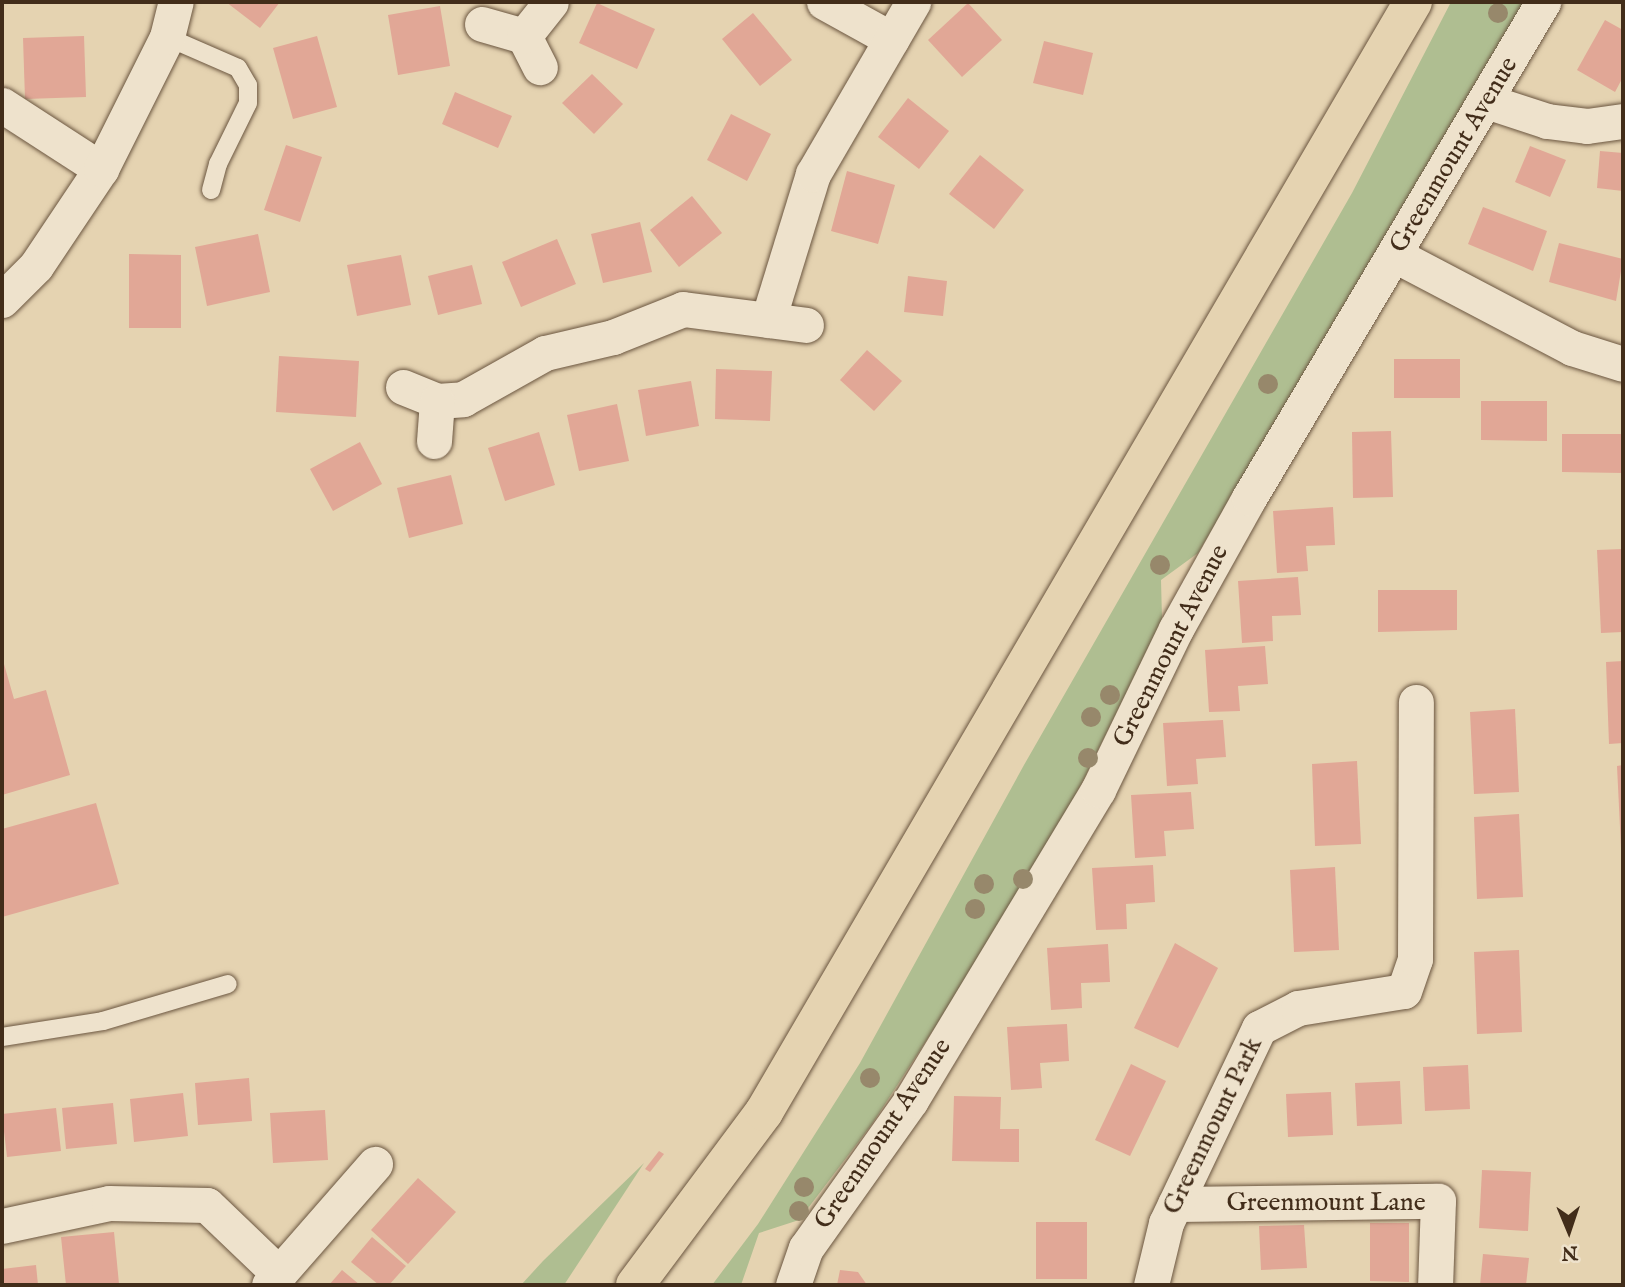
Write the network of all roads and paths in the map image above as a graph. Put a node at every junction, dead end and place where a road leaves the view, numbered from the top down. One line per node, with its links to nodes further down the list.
1 (176, 2): 9 (street)
2 (551, 2): 8 (street)
3 (824, 2): 10 (street)
4 (913, 2): 10 (street)
5 (1413, 2): 32 (highway)
6 (1543, 2): 12 (street, Greenmount Avenue)
7 (482, 24): 8 (street)
8 (524, 36): 11 (street)
9 (167, 37): 15 (street); 16 (lane)
10 (891, 40): 19 (street)
11 (540, 68)
12 (1486, 102): 14 (street); 17 (street, Greenmount Avenue)
13 (2, 105): 15 (street)
14 (1623, 121)
15 (101, 169): 18 (street)
16 (211, 190)
17 (1395, 255): 21 (street); 33 (street, Greenmount Avenue)
18 (2, 300)
19 (768, 320): 20 (street); 23 (street)
20 (806, 325)
21 (1623, 365)
22 (403, 387): 23 (street)
23 (436, 401): 24 (street)
24 (434, 441)
25 (1416, 702): 29 (street, Greenmount Park)
26 (228, 984): 27 (lane)
27 (2, 1037)
28 (375, 1164): 31 (street)
29 (1175, 1204): 34 (street, Greenmount Park); 35 (street, Greenmount Lane)
30 (2, 1226): 31 (street)
31 (274, 1280)
32 (635, 1285)
33 (793, 1285)
34 (1151, 1285)
35 (1435, 1285)

